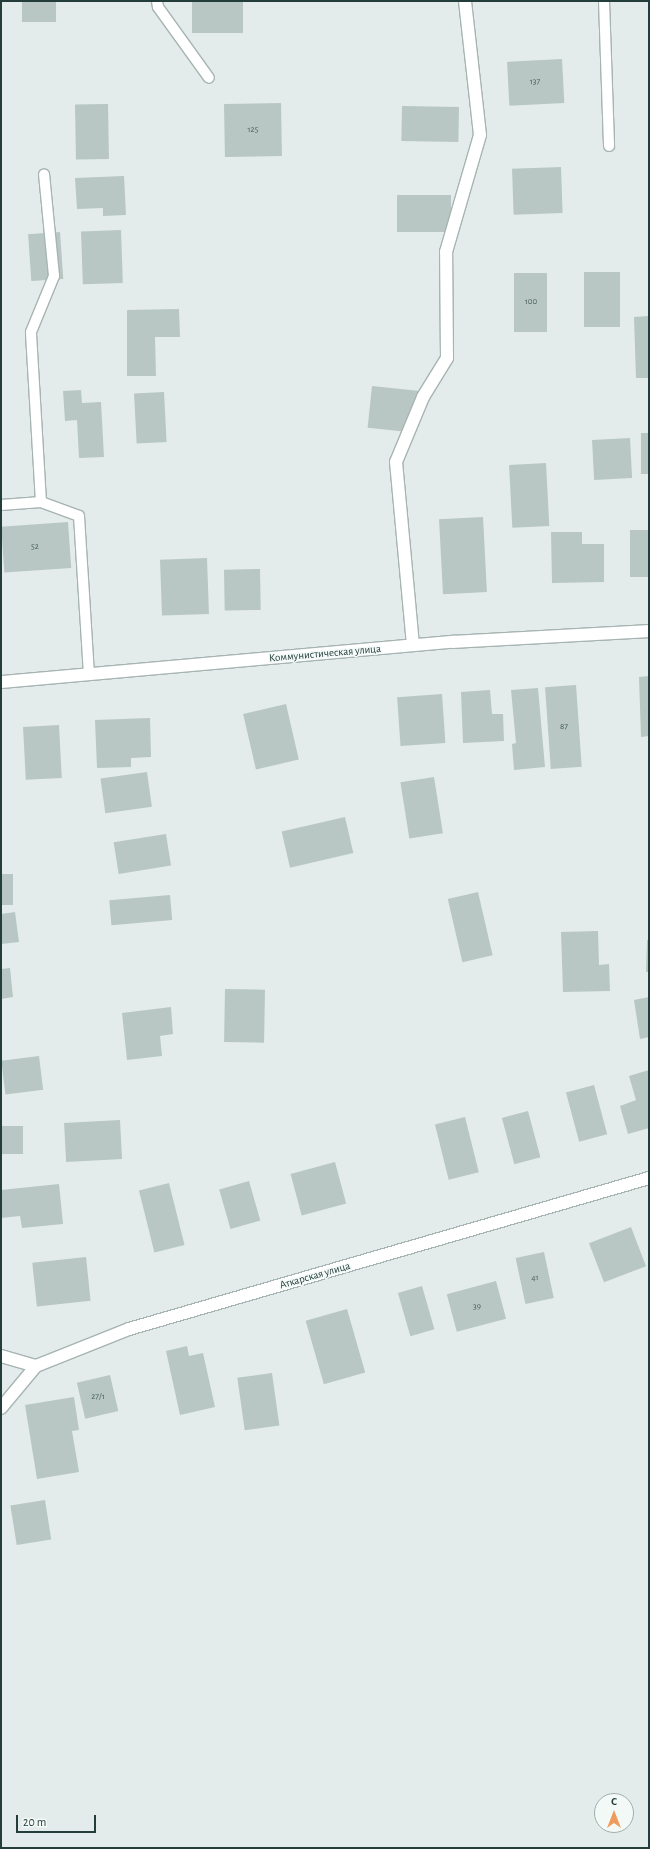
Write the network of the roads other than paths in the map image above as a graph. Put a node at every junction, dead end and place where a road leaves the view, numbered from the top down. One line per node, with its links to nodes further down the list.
1 (157, 1): 4 (lane)
2 (465, 1): 10 (street)
3 (604, 1): 5 (lane)
4 (209, 78)
5 (609, 146)
6 (44, 174): 7 (lane)
7 (41, 502): 8 (lane); 11 (lane)
8 (1, 505)
9 (649, 631): 10 (street, Коммунистическая улица)
10 (413, 646): 11 (street, Коммунистическая улица)
11 (89, 675): 12 (street, Коммунистическая улица)
12 (1, 682)
13 (649, 1178): 15 (street, Аткарская улица)
14 (1, 1356): 15 (street)
15 (36, 1366): 16 (street, Аткарская улица)
16 (1, 1408)

